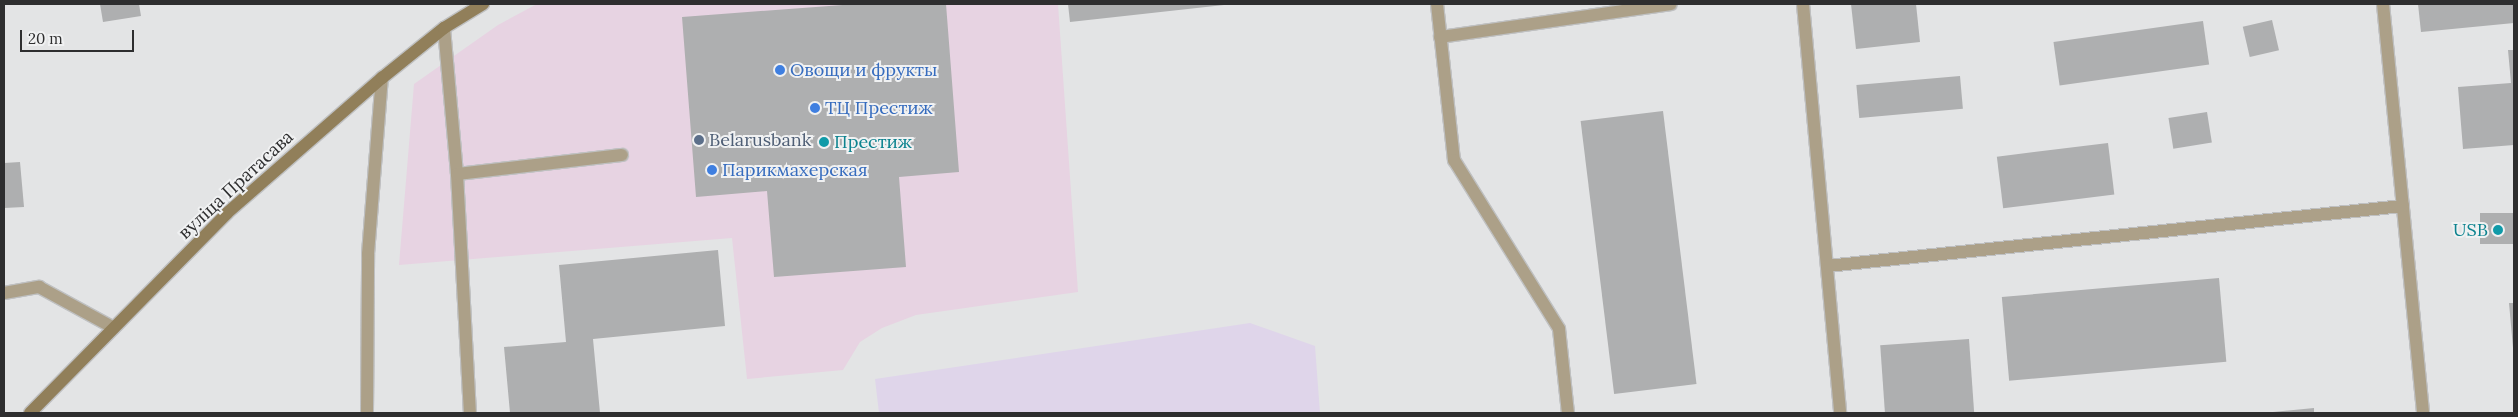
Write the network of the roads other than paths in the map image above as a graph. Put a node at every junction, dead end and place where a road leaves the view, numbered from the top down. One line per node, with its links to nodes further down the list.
1 (482, 4): 6 (main road, вуліца Пратасава)
2 (1437, 4): 7 (street)
3 (1671, 4): 7 (street)
4 (1803, 4): 12 (street)
5 (2383, 4): 11 (street)
6 (444, 28): 8 (main road, вуліца Пратасава); 10 (street)
7 (1440, 37): 18 (street)
8 (382, 78): 14 (main road, вуліца Пратасава); 16 (street)
9 (622, 155): 10 (street)
10 (457, 174): 17 (street)
11 (2403, 206): 12 (street); 20 (street)
12 (1827, 266): 19 (street)
13 (4, 293): 14 (street)
14 (114, 328): 15 (main road, вуліца Пратасава)
15 (30, 413)
16 (367, 413)
17 (470, 413)
18 (1568, 413)
19 (1840, 413)
20 (2423, 413)

